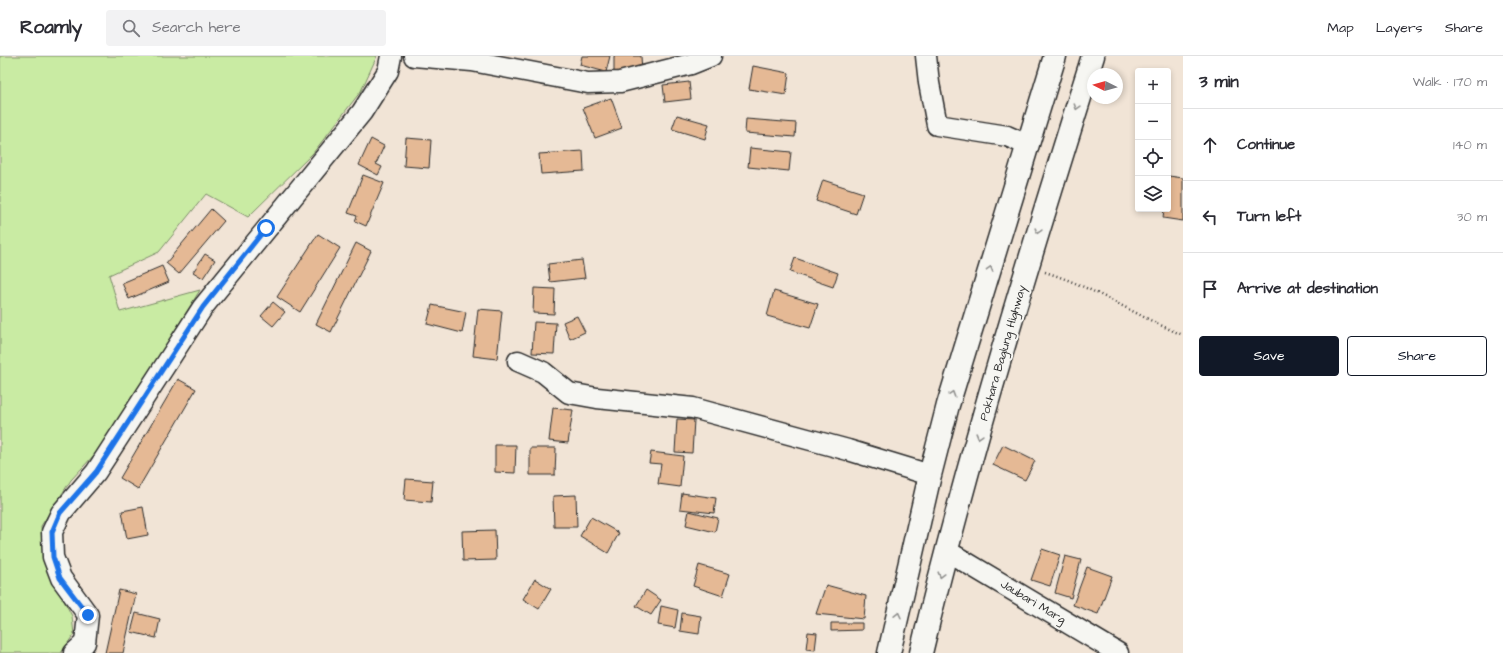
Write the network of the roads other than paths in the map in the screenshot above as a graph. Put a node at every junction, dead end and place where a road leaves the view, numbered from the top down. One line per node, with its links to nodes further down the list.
1 (391, 56): 11 (street)
2 (414, 56): 3 (street)
3 (711, 56)
4 (926, 56): 7 (street)
5 (1055, 56): 7 (highway)
6 (1093, 56): 10 (highway, Pokhara Baglung Highway, one-way to 10)
7 (1028, 145): 9 (highway, one-way to 7)
8 (518, 361): 9 (street)
9 (930, 475): 12 (highway, one-way to 9)
10 (947, 550): 13 (highway, Pokhara Baglung Highway, one-way to 13); 14 (street, Jaubari Marg)
11 (74, 653)
12 (889, 653)
13 (921, 653)
14 (1118, 653)

